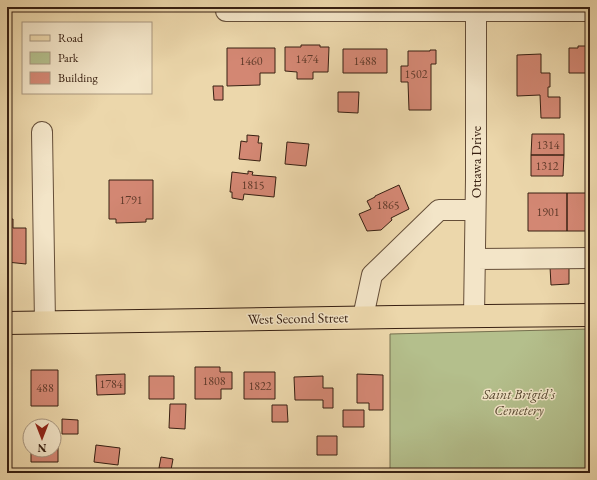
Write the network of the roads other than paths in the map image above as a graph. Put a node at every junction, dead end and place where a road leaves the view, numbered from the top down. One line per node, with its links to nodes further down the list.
1 (476, 9): 2 (street); 3 (street); 5 (street, Ottawa Drive)
2 (226, 11)
3 (590, 11)
4 (42, 132): 12 (street)
5 (476, 210): 7 (street, Ottawa Drive); 9 (street)
6 (590, 258): 7 (street)
7 (475, 259): 10 (street, Ottawa Drive)
8 (590, 315): 10 (main road, West Second Street)
9 (363, 317): 10 (main road, West Second Street); 12 (main road, West Second Street)
10 (474, 317)
11 (7, 323): 12 (main road, West Second Street)
12 (45, 323)

